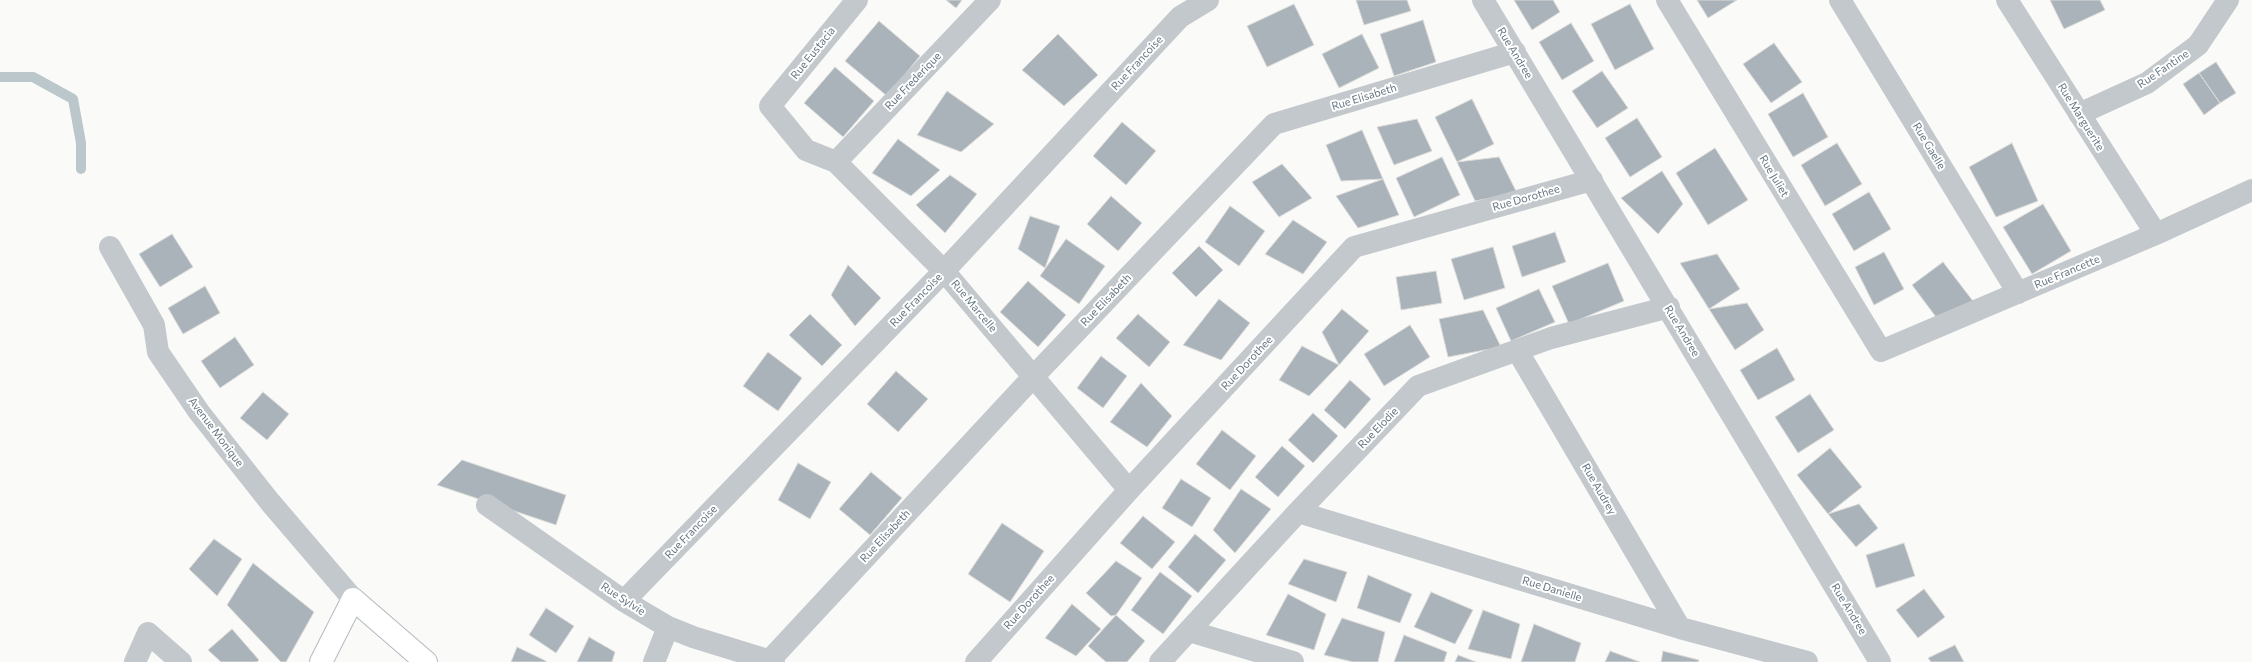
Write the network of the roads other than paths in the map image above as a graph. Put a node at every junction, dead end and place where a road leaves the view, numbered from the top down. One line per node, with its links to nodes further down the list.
1 (857, 0): 10 (street, Rue Eustacia)
2 (990, 0): 12 (street, Rue Frederique)
3 (1208, 0): 17 (street, Rue Francoise)
4 (1483, 0): 9 (street, Rue Andree)
5 (1667, 0): 21 (street, Rue Juliet)
6 (1840, 0): 18 (street, Rue Gaelle)
7 (2007, 0): 11 (street, Rue Marguerite)
8 (2228, 0): 11 (street, Rue Fantine)
9 (1515, 52): 13 (street, Rue Andree); 22 (street, Rue Elisabeth)
10 (770, 106): 12 (street, Rue Marcelle)
11 (2079, 114): 15 (street, Rue Marguerite)
12 (836, 162): 17 (street, Rue Marcelle)
13 (1592, 180): 19 (street, Rue Andree); 23 (street, Rue Dorothee)
14 (2252, 190): 15 (street, Rue Francette)
15 (2156, 234): 18 (street, Rue Francette)
16 (110, 247): 26 (street, Avenue Monique)
17 (944, 271): 22 (street, Rue Marcelle); 27 (street, Rue Francoise)
18 (2018, 293): 21 (street, Rue Francette)
19 (1668, 308): 20 (street, Rue Elodie); 41 (street, Rue Andree)
20 (1517, 350): 25 (street, Rue Elodie); 29 (street, Rue Audrey)
21 (1881, 351)
22 (1033, 377): 23 (street, Rue Marcelle); 31 (street, Rue Elisabeth)
23 (1129, 490): 37 (street, Rue Dorothee)
24 (487, 505): 27 (street, Rue Sylvie)
25 (1298, 512): 29 (street, Rue Danielle); 30 (street, Rue Elodie)
26 (353, 599): 34 (street); 35 (street, Avenue Monique)
27 (624, 601): 28 (street, Rue Sylvie)
28 (668, 627): 31 (street, Rue Sylvie); 36 (street)
29 (1680, 628): 40 (street, Rue Danielle)
30 (1189, 631): 38 (street, Rue Elodie); 39 (street)
31 (772, 661)
32 (135, 662): 33 (street)
33 (181, 662)
34 (321, 662)
35 (426, 662)
36 (654, 662)
37 (976, 662)
38 (1160, 662)
39 (1293, 662)
40 (1807, 662)
41 (1880, 662)

